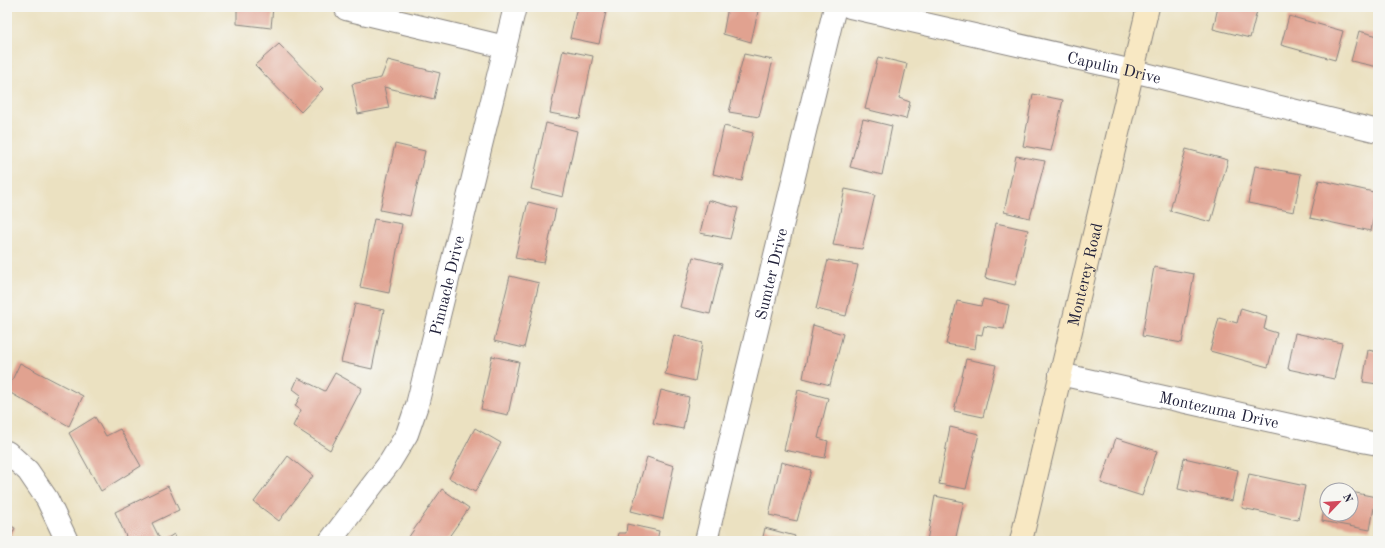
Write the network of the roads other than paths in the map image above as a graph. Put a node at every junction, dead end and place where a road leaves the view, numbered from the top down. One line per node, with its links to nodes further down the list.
1 (515, 7): 6 (street, Pinnacle Drive)
2 (835, 7): 14 (street, Sumter Drive)
3 (850, 7): 7 (street, Capulin Drive)
4 (1148, 7): 7 (street, Monterey Road)
5 (346, 9): 6 (street)
6 (505, 47): 13 (street, Pinnacle Drive)
7 (1134, 71): 8 (street, Capulin Drive); 9 (street, Monterey Road)
8 (1378, 131)
9 (1060, 374): 10 (street, Montezuma Drive); 15 (street, Monterey Road)
10 (1378, 444)
11 (7, 452): 12 (street)
12 (67, 541)
13 (330, 541)
14 (706, 541)
15 (1021, 541)

